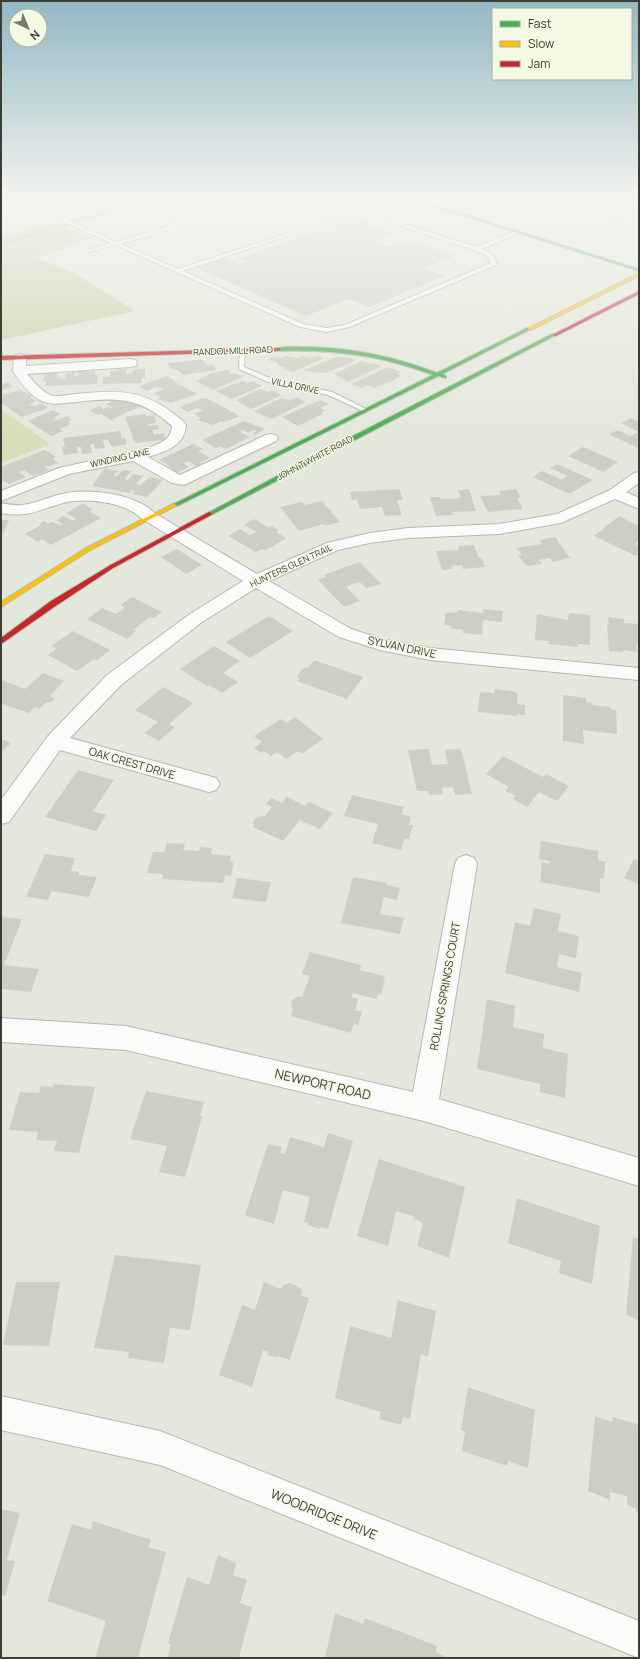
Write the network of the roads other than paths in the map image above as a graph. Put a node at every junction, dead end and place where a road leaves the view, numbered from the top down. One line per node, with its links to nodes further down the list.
1 (196, 279): 2 (lane)
2 (457, 279)
3 (628, 279): 9 (street, JOHN T WHITE ROAD)
4 (639, 292): 10 (street, JOHN T WHITE ROAD)
5 (242, 350): 8 (street, RANDOL MILL ROAD); 9 (street, RANDOL MILL ROAD); 11 (lane, VILLA DRIVE)
6 (1, 358): 8 (street, RANDOL MILL ROAD)
7 (131, 363): 8 (street)
8 (19, 364): 13 (street, WINDING LANE)
9 (436, 374): 10 (street, RANDOL MILL ROAD); 11 (street, JOHN T WHITE ROAD)
10 (459, 384): 20 (street, JOHN T WHITE ROAD)
11 (365, 410): 19 (street, JOHN T WHITE ROAD)
12 (271, 438): 13 (street)
13 (135, 456): 16 (street, WINDING LANE)
14 (639, 476): 15 (street, HUNTERS GLEN TRAIL)
15 (615, 493): 17 (street); 21 (street, HUNTERS GLEN TRAIL)
16 (1, 496)
17 (639, 504)
18 (1, 508): 19 (street, SYLVAN DRIVE)
19 (150, 517): 20 (street, SYLVAN DRIVE); 22 (street, JOHN T WHITE ROAD)
20 (176, 533): 21 (street, SYLVAN DRIVE); 23 (street, JOHN T WHITE ROAD)
21 (255, 581): 24 (street, SYLVAN DRIVE); 25 (street, HUNTERS GLEN TRAIL)
22 (1, 604)
23 (1, 642)
24 (639, 674)
25 (55, 741): 26 (street, OAK CREST DRIVE); 27 (street, HUNTERS GLEN TRAIL)
26 (209, 784)
27 (1, 816)
28 (466, 864): 30 (street, ROLLING SPRINGS COURT)
29 (1, 1030): 30 (street, NEWPORT ROAD)
30 (424, 1108): 31 (street, NEWPORT ROAD)
31 (639, 1172)
32 (1, 1413): 33 (street, WOODRIDGE DRIVE)
33 (639, 1640)

